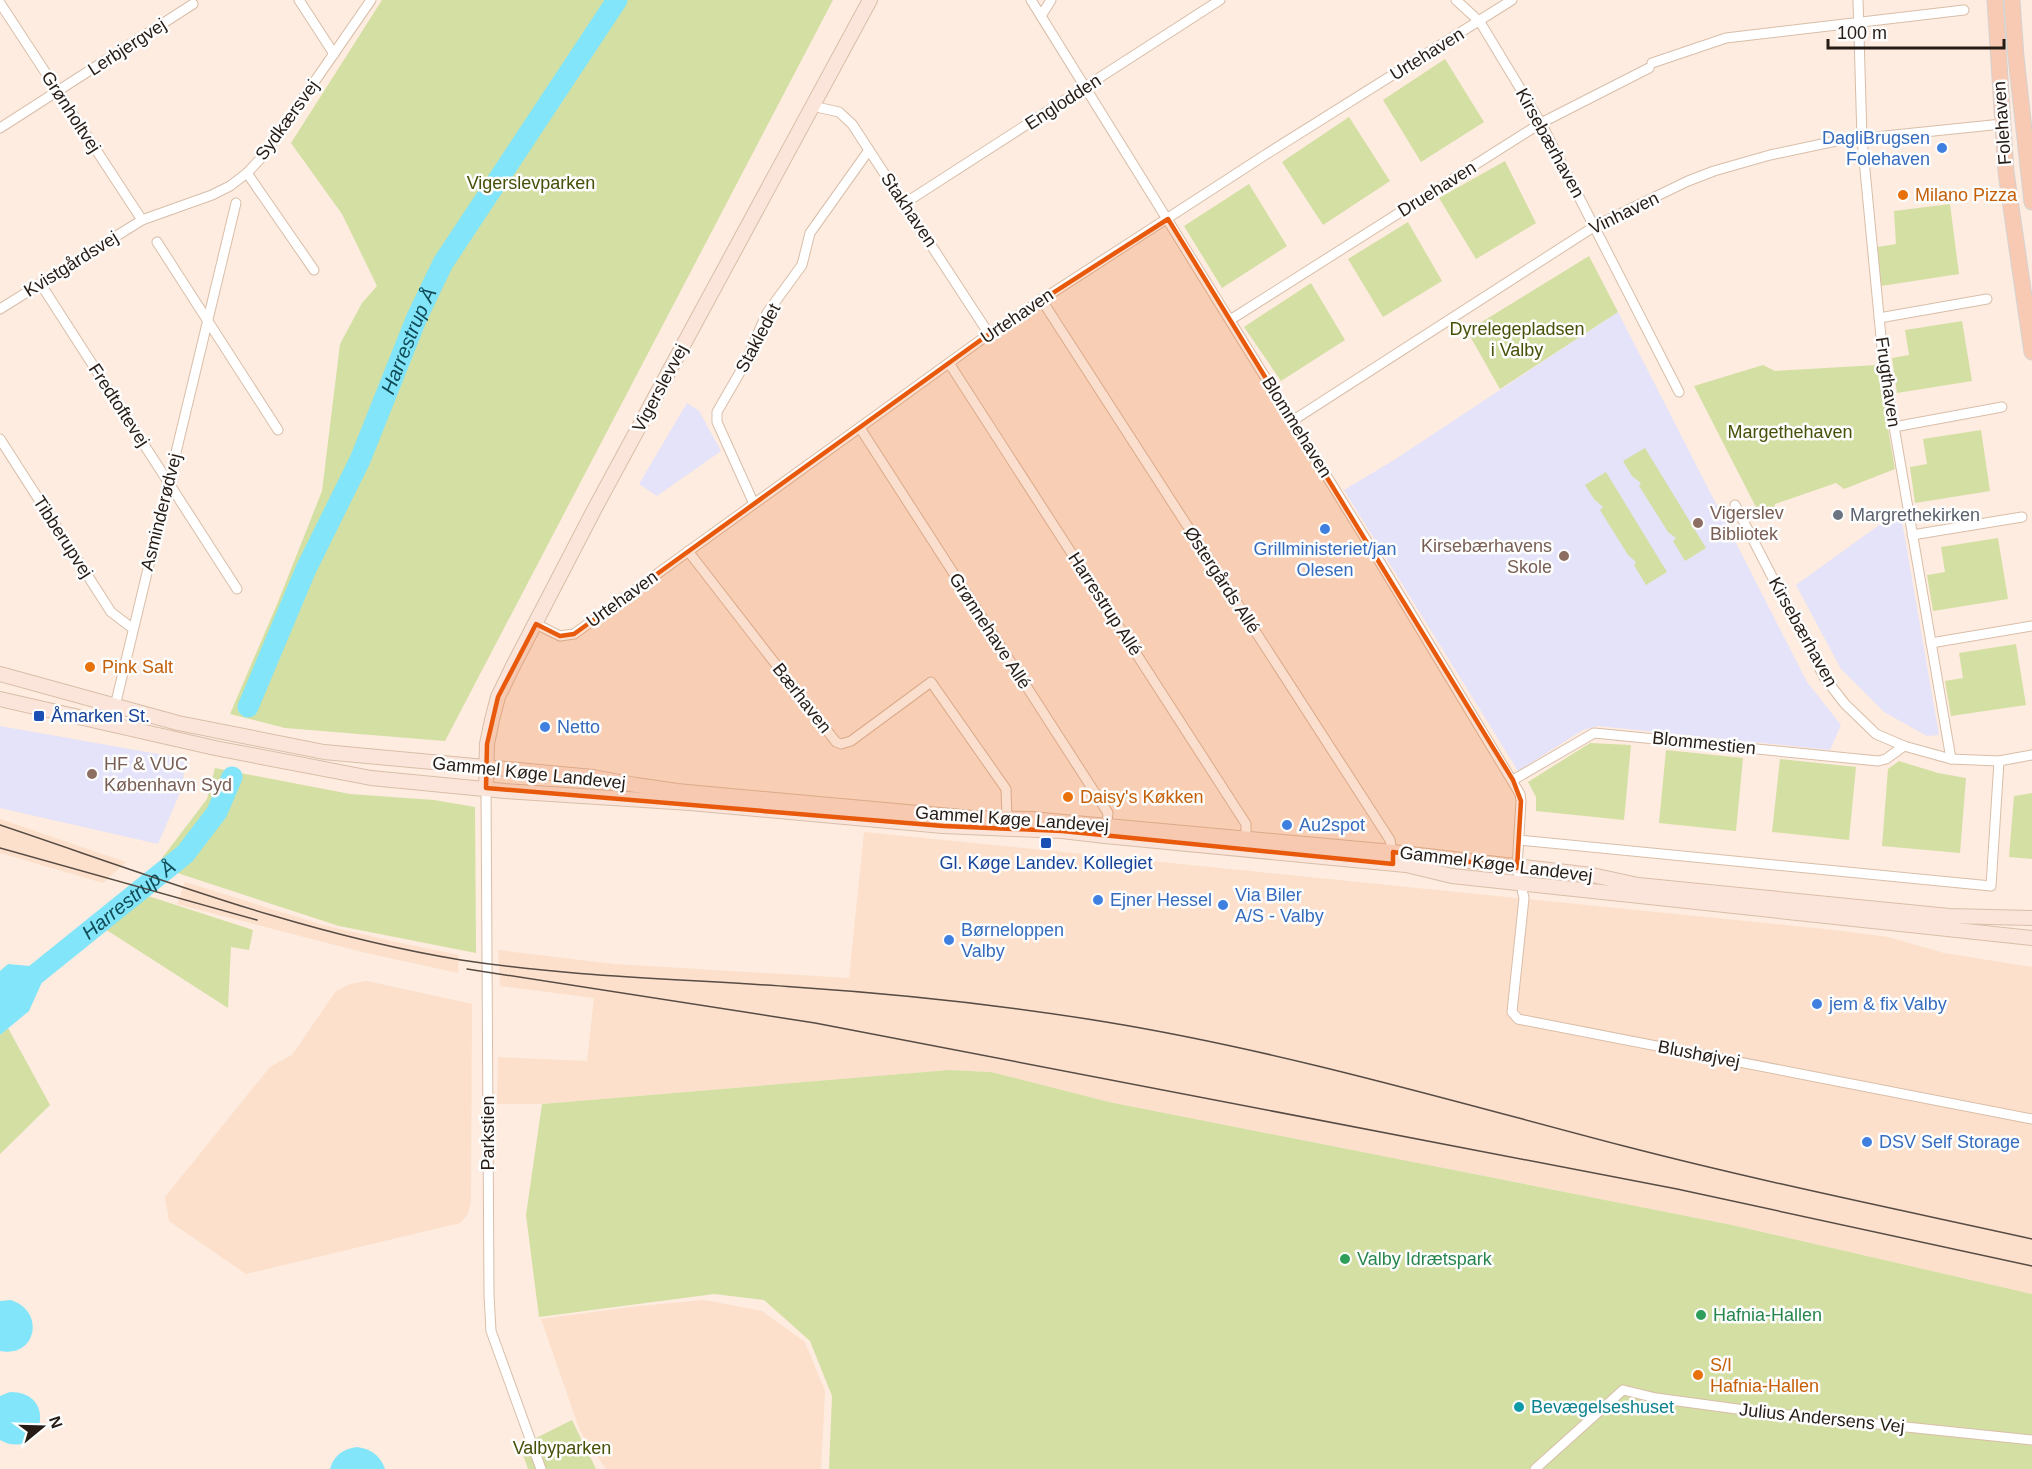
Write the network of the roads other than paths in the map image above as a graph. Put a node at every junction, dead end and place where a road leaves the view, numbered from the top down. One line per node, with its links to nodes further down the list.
1 (299, 0): 18 (street)
2 (371, 0): 18 (street, Sydkærsvej)
3 (870, 0): 21 (main road, Vigerslevvej)
4 (1031, 0): 15 (street, Blommehaven)
5 (1051, 0): 15 (street)
6 (1220, 0): 19 (street, Englodden)
7 (1456, 0): 16 (street, Kirsebærhaven)
8 (1512, 0): 16 (street, Urtehaven)
9 (1858, 0): 17 (street, Frugthaven)
10 (1995, 0): 23 (main road, Folehaven)
11 (2012, 0): 29 (main road, Folehaven)
12 (0, 3): 20 (street, Grønholtvej)
13 (192, 4): 20 (street, Lerbjergvej)
14 (1964, 10): 17 (street, Druehaven)
15 (1041, 16): 19 (street, Blommehaven)
16 (1480, 22): 22 (street, Kirsebærhaven); 31 (street, Urtehaven)
17 (1859, 22): 22 (street, Druehaven); 25 (street, Frugthaven)
18 (334, 54): 27 (street, Sydkærsvej)
19 (1085, 87): 30 (street, Englodden); 31 (street, Blommehaven)
20 (58, 91): 24 (street, Lerbjergvej); 32 (street, Grønholtvej)
21 (812, 106): 26 (street, Stakhaven); 60 (main road, Vigerslevvej)
22 (1541, 123): 33 (street, Kirsebærhaven); 42 (street, Druehaven)
23 (2002, 124): 25 (street, Vinhaven); 44 (main road, Folehaven)
24 (0, 128)
25 (1862, 139): 33 (street, Vinhaven); 40 (street, Frugthaven)
26 (869, 150): 30 (street, Stakhaven); 54 (street, Stakledet)
27 (248, 173): 32 (street, Sydkærsvej); 35 (street)
28 (236, 202): 41 (street, Asminderødvej)
29 (2032, 202)
30 (905, 203): 43 (street, Stakhaven)
31 (1168, 219): 37 (street, Urtehaven); 42 (street, Blommehaven)
32 (142, 220): 36 (street, Kvistgårdsvej)
33 (1595, 226): 46 (street, Kirsebærhaven); 48 (street, Vinhaven)
34 (157, 242): 41 (street)
35 (314, 270)
36 (40, 283): 39 (street, Kvistgårdsvej); 53 (street, Fredtoftevej)
37 (1041, 299): 43 (street, Urtehaven); 78 (street, Østergårds Allé)
38 (1987, 299): 40 (street)
39 (0, 309)
40 (1879, 318): 49 (street, Frugthaven)
41 (207, 319): 51 (street); 53 (street, Asminderødvej)
42 (1230, 320): 48 (street, Blommehaven)
43 (989, 334): 45 (street, Urtehaven)
44 (2032, 352)
45 (949, 363): 50 (street, Urtehaven); 77 (street, Harrestrup Allé)
46 (1678, 392)
47 (2002, 407): 49 (street)
48 (1292, 420): 72 (street, Blommehaven)
49 (1894, 427): 57 (street, Frugthaven)
50 (860, 429): 54 (street, Urtehaven); 75 (street, Grønnehave Allé)
51 (278, 430)
52 (0, 439): 62 (street, Tibberupvej)
53 (169, 482): 59 (street, Fredtoftevej); 62 (street, Asminderødvej)
54 (754, 504): 58 (street, Urtehaven)
55 (1735, 505): 67 (street, Kirsebærhaven)
56 (2022, 517): 57 (street)
57 (1912, 535): 63 (street, Frugthaven)
58 (688, 551): 60 (street, Urtehaven); 74 (street, Bærhaven)
59 (237, 589)
60 (536, 624): 71 (main road, Vigerslevvej)
61 (2032, 626): 63 (street)
62 (132, 628): 66 (street, Asminderødvej)
63 (1931, 643): 69 (street, Frugthaven)
64 (0, 674): 66 (main road, Gammel Køge Landevej)
65 (0, 699): 73 (main road, Gammel Køge Landevej)
66 (115, 706): 71 (main road, Gammel Køge Landevej)
67 (1904, 746): 69 (street, Kirsebærhaven); 72 (street, Blommestien)
68 (2032, 755): 70 (street, Kirsebærhaven)
69 (1951, 759): 70 (street, Kirsebærhaven)
70 (1999, 761): 76 (street, Gammel Køge Landevej)
71 (487, 767): 73 (main road, Vigerslevvej); 74 (main road, Gammel Køge Landevej)
72 (1513, 780): 76 (street, Blommehaven)
73 (486, 788): 75 (main road, Gammel Køge Landevej); 85 (street, Parkstien)
74 (1007, 818): 75 (main road, Gammel Køge Landevej)
75 (1106, 831): 77 (main road, Gammel Køge Landevej)
76 (1520, 840): 79 (street, Blommehaven)
77 (1246, 844): 78 (main road, Gammel Køge Landevej)
78 (1393, 858): 79 (main road, Gammel Køge Landevej); 80 (main road, Gammel Køge Landevej)
79 (1517, 868): 80 (street, Blushøjvej); 81 (main road, Gammel Køge Landevej)
80 (1520, 883): 82 (main road, Gammel Køge Landevej); 83 (street, Blushøjvej)
81 (2032, 918)
82 (2032, 938)
83 (2032, 1119)
84 (2032, 1440): 86 (street, Julius Andersens Vej)
85 (541, 1469)
86 (1536, 1469)

